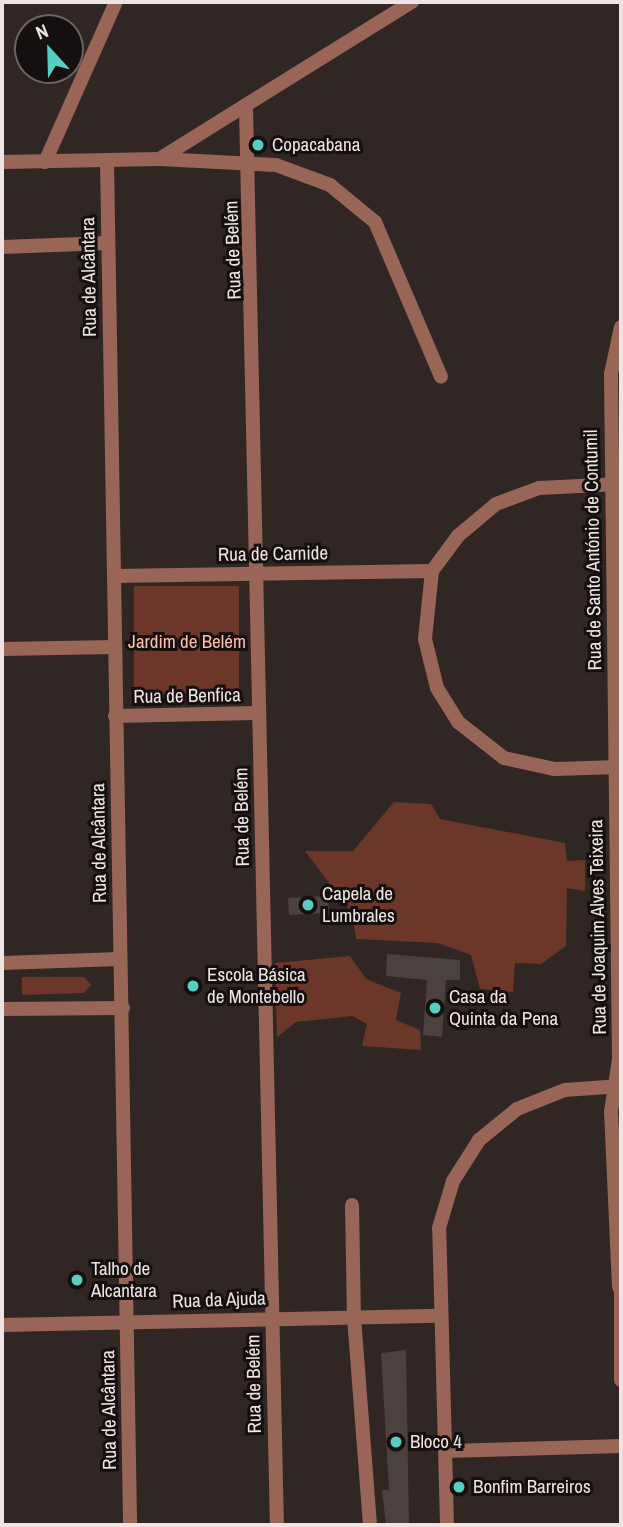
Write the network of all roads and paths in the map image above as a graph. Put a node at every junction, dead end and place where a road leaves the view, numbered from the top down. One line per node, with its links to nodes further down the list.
1 (116, 2): 7 (street)
2 (412, 2): 3 (street)
3 (246, 108): 4 (street); 8 (street, Rua de Belém)
4 (160, 159): 5 (street); 8 (street)
5 (107, 161): 7 (street); 9 (street, Rua de Alcântara)
6 (2, 162): 7 (street)
7 (45, 162)
8 (251, 164): 12 (street); 15 (street, Rua de Belém)
9 (107, 243): 10 (street); 16 (street, Rua de Alcântara)
10 (2, 247)
11 (621, 327): 13 (street, Rua de Santo António de Contumil)
12 (441, 377)
13 (616, 484): 14 (street); 21 (street, Rua de Santo António de Contumil)
14 (432, 571): 15 (street, Rua de Carnide); 21 (street)
15 (258, 574): 16 (street, Rua de Carnide); 19 (street, Rua de Belém)
16 (115, 576): 17 (street, Rua de Alcântara)
17 (114, 647): 18 (street); 20 (street, Rua de Alcântara)
18 (2, 649)
19 (260, 713): 20 (street, Rua de Benfica); 29 (street, Rua de Belém)
20 (116, 716): 22 (street, Rua de Alcântara)
21 (618, 767): 26 (street, Rua de Joaquim Alves Teixeira)
22 (120, 959): 23 (street); 24 (street, Rua de Alcântara)
23 (2, 963)
24 (123, 1008): 25 (street); 32 (street, Rua de Alcântara)
25 (2, 1009)
26 (618, 1086): 28 (street, Rua de Joaquim Alves Teixeira); 31 (street)
27 (352, 1205): 30 (street)
28 (620, 1287): 34 (street, Rua de Joaquim Alves Teixeira)
29 (272, 1317): 30 (street, Rua da Ajuda); 32 (street, Rua da Ajuda); 38 (street, Rua de Belém)
30 (354, 1317): 31 (street, Rua da Ajuda); 39 (street)
31 (438, 1317): 36 (street)
32 (126, 1322): 33 (street, Rua da Ajuda); 37 (street, Rua de Alcântara)
33 (2, 1325)
34 (621, 1380)
35 (621, 1446): 36 (street)
36 (446, 1451): 40 (street)
37 (130, 1525)
38 (277, 1525)
39 (370, 1525)
40 (447, 1525)

